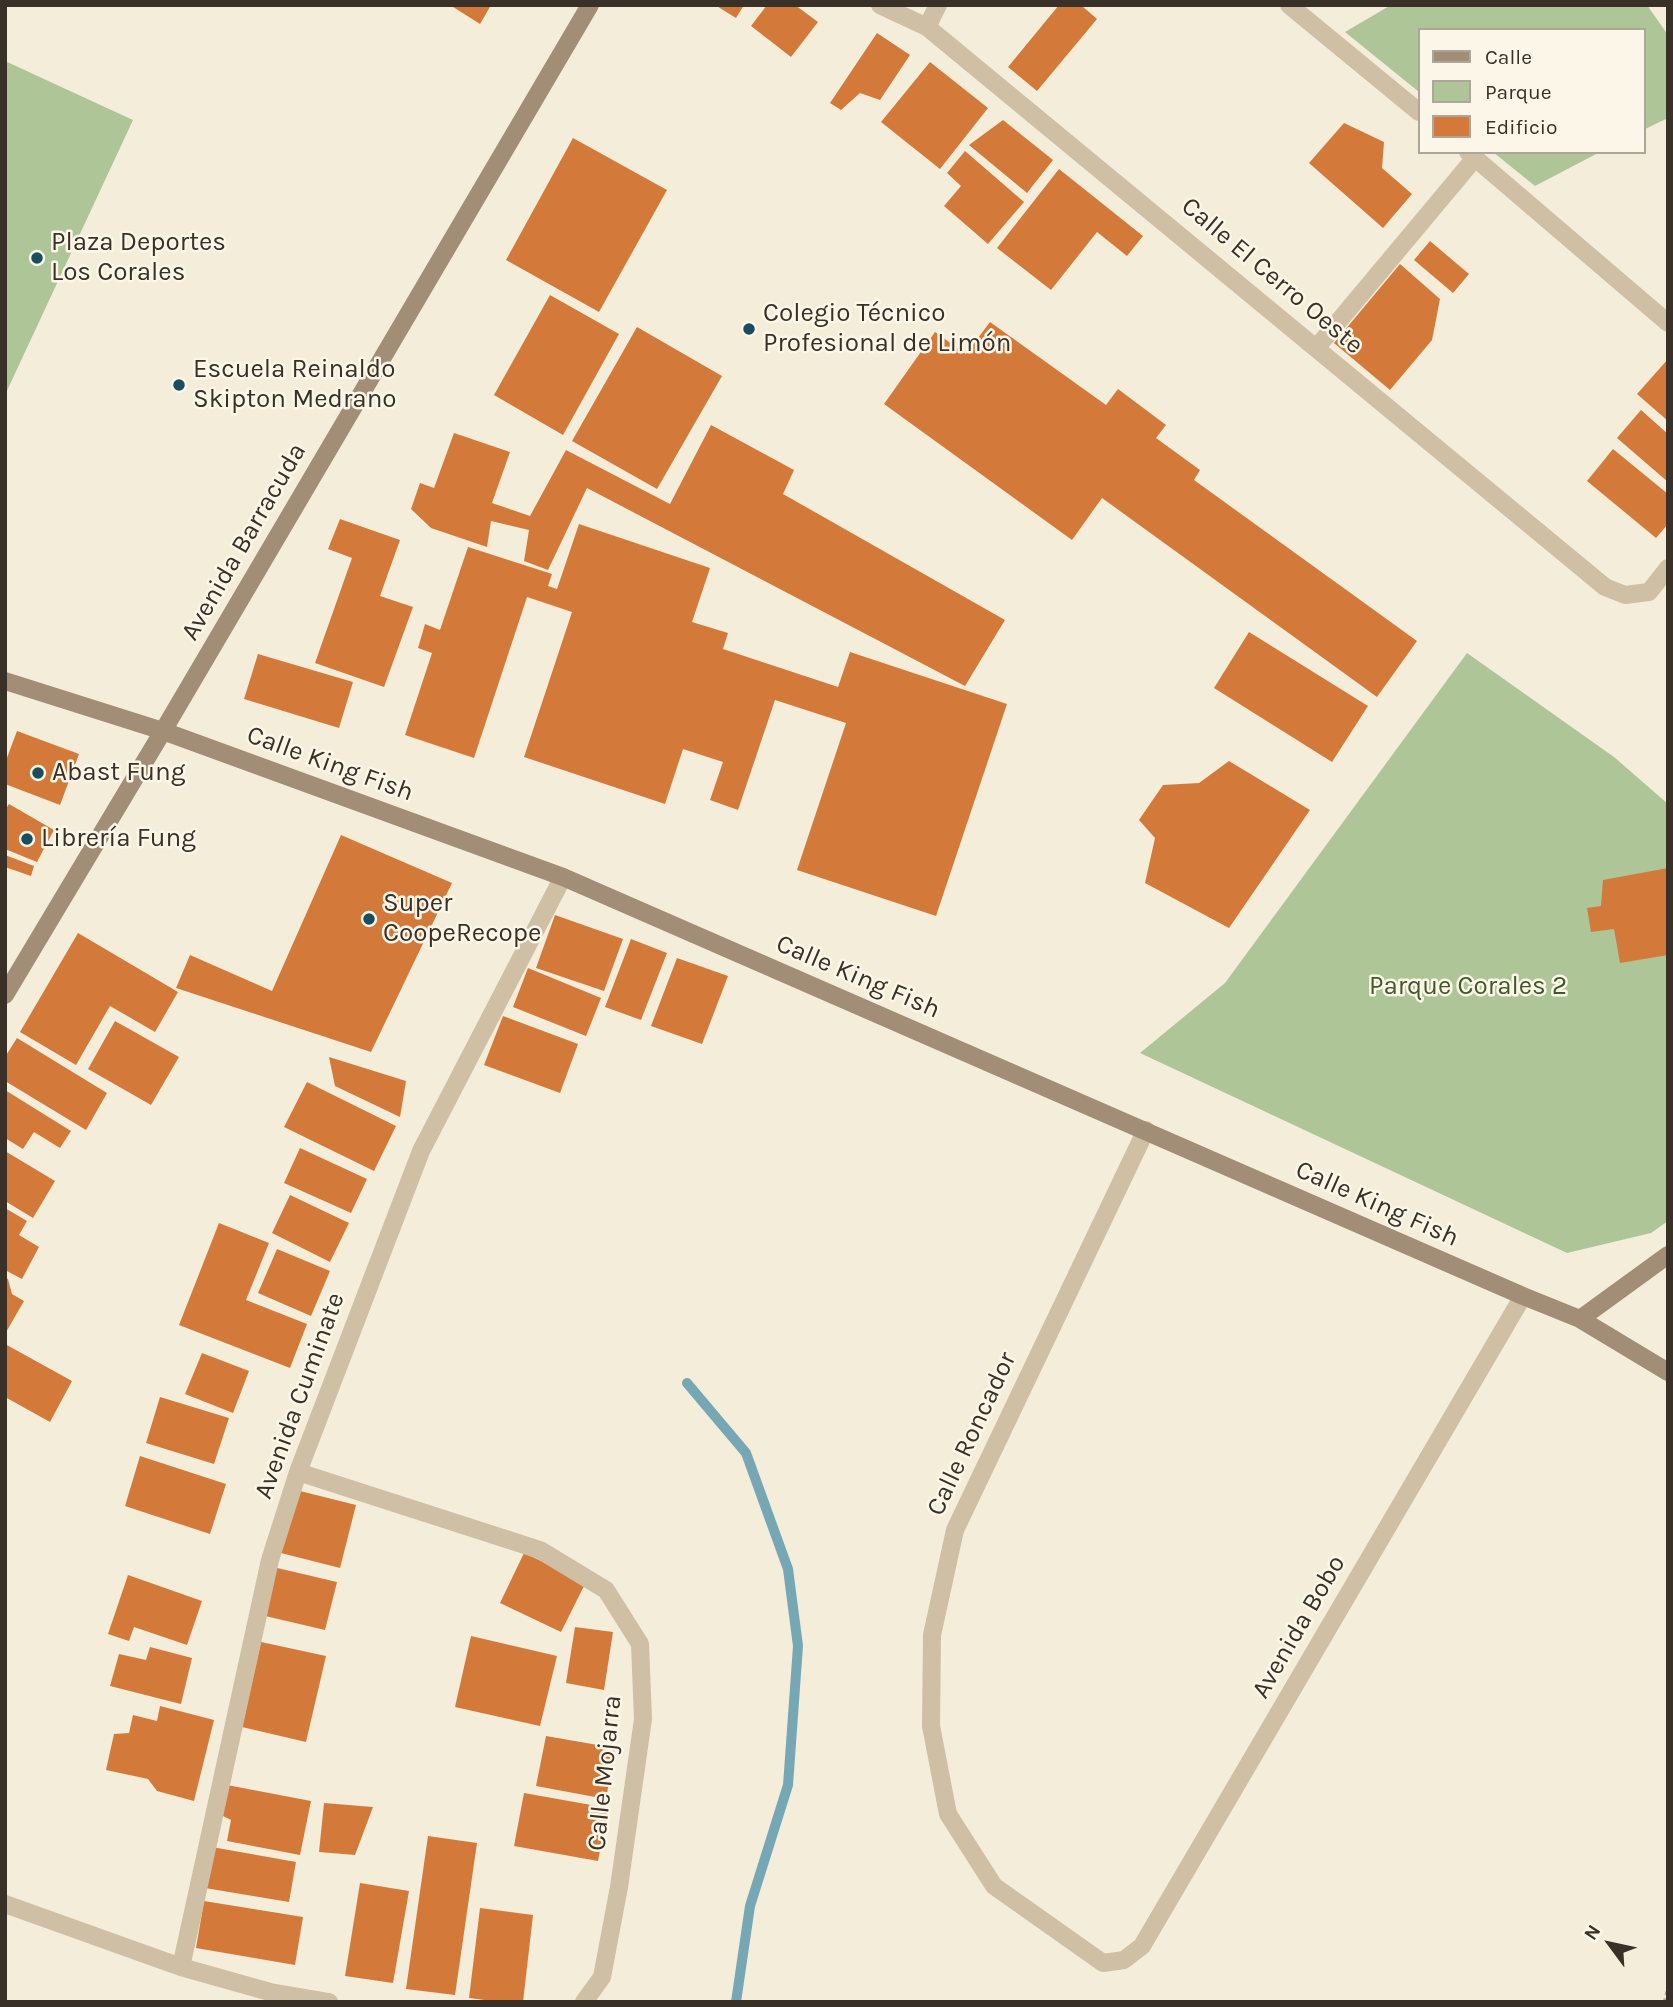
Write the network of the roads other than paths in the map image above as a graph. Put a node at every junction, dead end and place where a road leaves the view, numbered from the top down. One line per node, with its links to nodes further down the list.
1 (590, 5): 12 (street, Avenida Barracuda)
2 (880, 5): 5 (street, Calle El Cerro Oeste)
3 (938, 5): 5 (street)
4 (1289, 5): 6 (street)
5 (927, 26): 9 (street, Calle El Cerro Oeste)
6 (1418, 111)
7 (1472, 155): 8 (street); 9 (street)
8 (1668, 323)
9 (1317, 347): 10 (street, Calle El Cerro Oeste)
10 (1668, 568)
11 (5, 681): 12 (street, Calle King Fish)
12 (163, 732): 13 (street, Calle King Fish); 14 (street, Avenida Barracuda)
13 (563, 877): 15 (street, Calle King Fish); 20 (street, Avenida Cuminate)
14 (5, 995)
15 (1146, 1130): 17 (street, Calle King Fish); 22 (street, Calle Roncador)
16 (1668, 1255): 18 (street)
17 (1522, 1296): 18 (street, Calle King Fish); 22 (street, Avenida Bobo)
18 (1580, 1319): 19 (street, Calle King Fish)
19 (1668, 1372)
20 (298, 1472): 23 (street, Avenida Cuminate); 25 (street, Calle Mojarra)
21 (5, 1903): 23 (street)
22 (1103, 1963)
23 (181, 1967): 24 (street)
24 (329, 2002)
25 (584, 2002)

